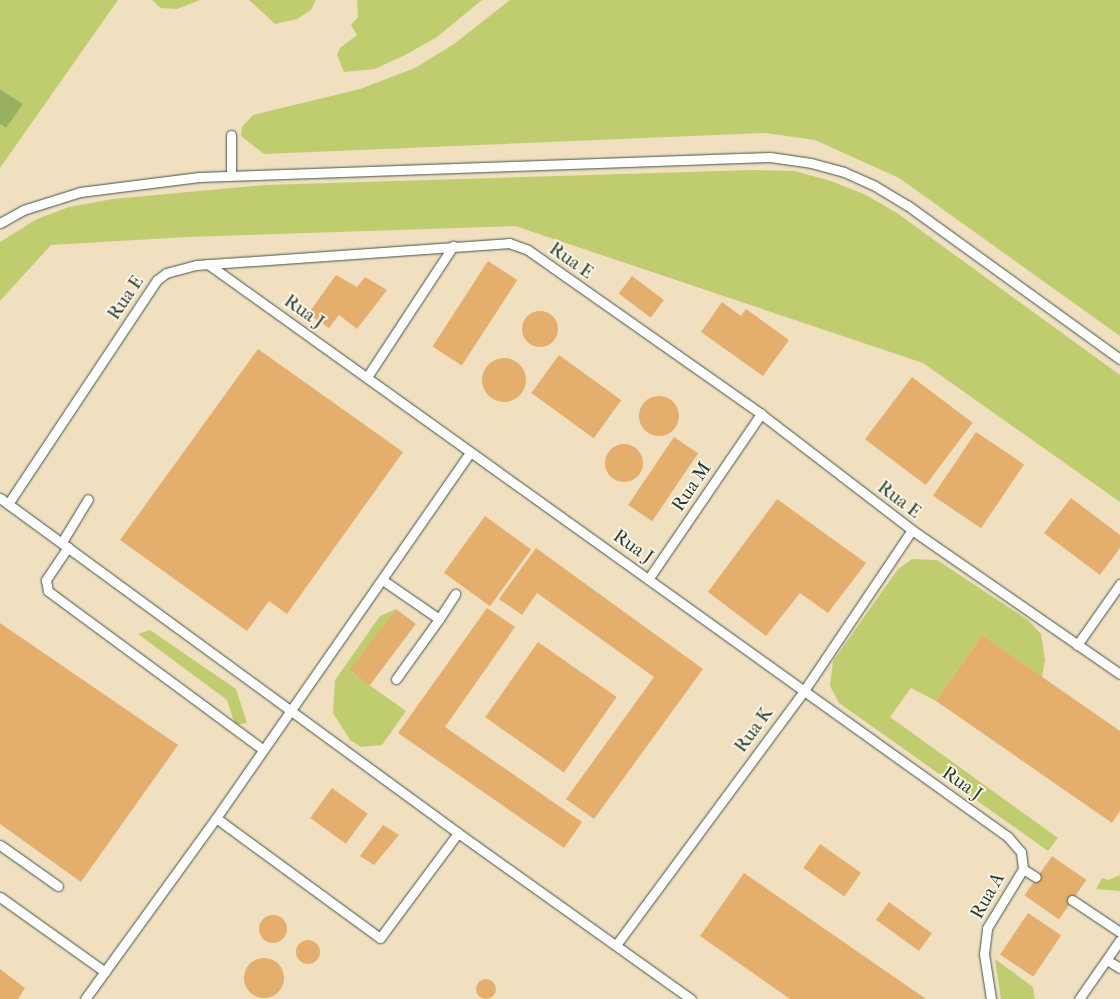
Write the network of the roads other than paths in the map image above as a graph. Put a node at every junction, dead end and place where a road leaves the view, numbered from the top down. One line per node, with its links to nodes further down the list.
1 (231, 135): 2 (lane)
2 (231, 175): 3 (lane); 6 (lane)
3 (0, 223)
4 (453, 246): 5 (lane, Rua E); 7 (lane); 8 (lane, Rua E)
5 (208, 264): 7 (lane, Rua J); 11 (lane, Rua E)
6 (1120, 358)
7 (367, 377): 9 (lane, Rua J)
8 (760, 414): 12 (lane, Rua E); 14 (lane, Rua M)
9 (470, 453): 14 (lane, Rua J); 15 (lane)
10 (88, 499): 13 (lane)
11 (4, 501): 13 (lane)
12 (912, 530): 19 (lane, Rua E); 22 (lane, Rua K)
13 (65, 544): 23 (lane); 24 (lane)
14 (650, 578): 22 (lane, Rua J)
15 (384, 581): 18 (lane); 23 (lane)
16 (1120, 584): 19 (lane)
17 (455, 594): 18 (lane)
18 (439, 619): 21 (lane)
19 (1078, 645): 20 (lane, Rua E)
20 (1120, 674)
21 (396, 679)
22 (803, 692): 28 (lane, Rua J); 35 (lane, Rua K)
23 (289, 710): 24 (lane); 26 (lane)
24 (262, 749): 25 (lane)
25 (216, 818): 26 (lane); 38 (lane)
26 (458, 834): 35 (lane)
27 (0, 846): 30 (lane)
28 (1023, 869): 29 (lane); 41 (lane, Rua A)
29 (1036, 876)
30 (58, 886)
31 (0, 897): 38 (lane)
32 (1072, 900): 33 (lane)
33 (1120, 932)
34 (1120, 940): 36 (lane)
35 (616, 945): 40 (lane)
36 (1107, 960): 37 (lane); 42 (lane)
37 (1120, 968)
38 (105, 972): 39 (lane)
39 (86, 999)
40 (691, 999)
41 (991, 999)
42 (1079, 999)

